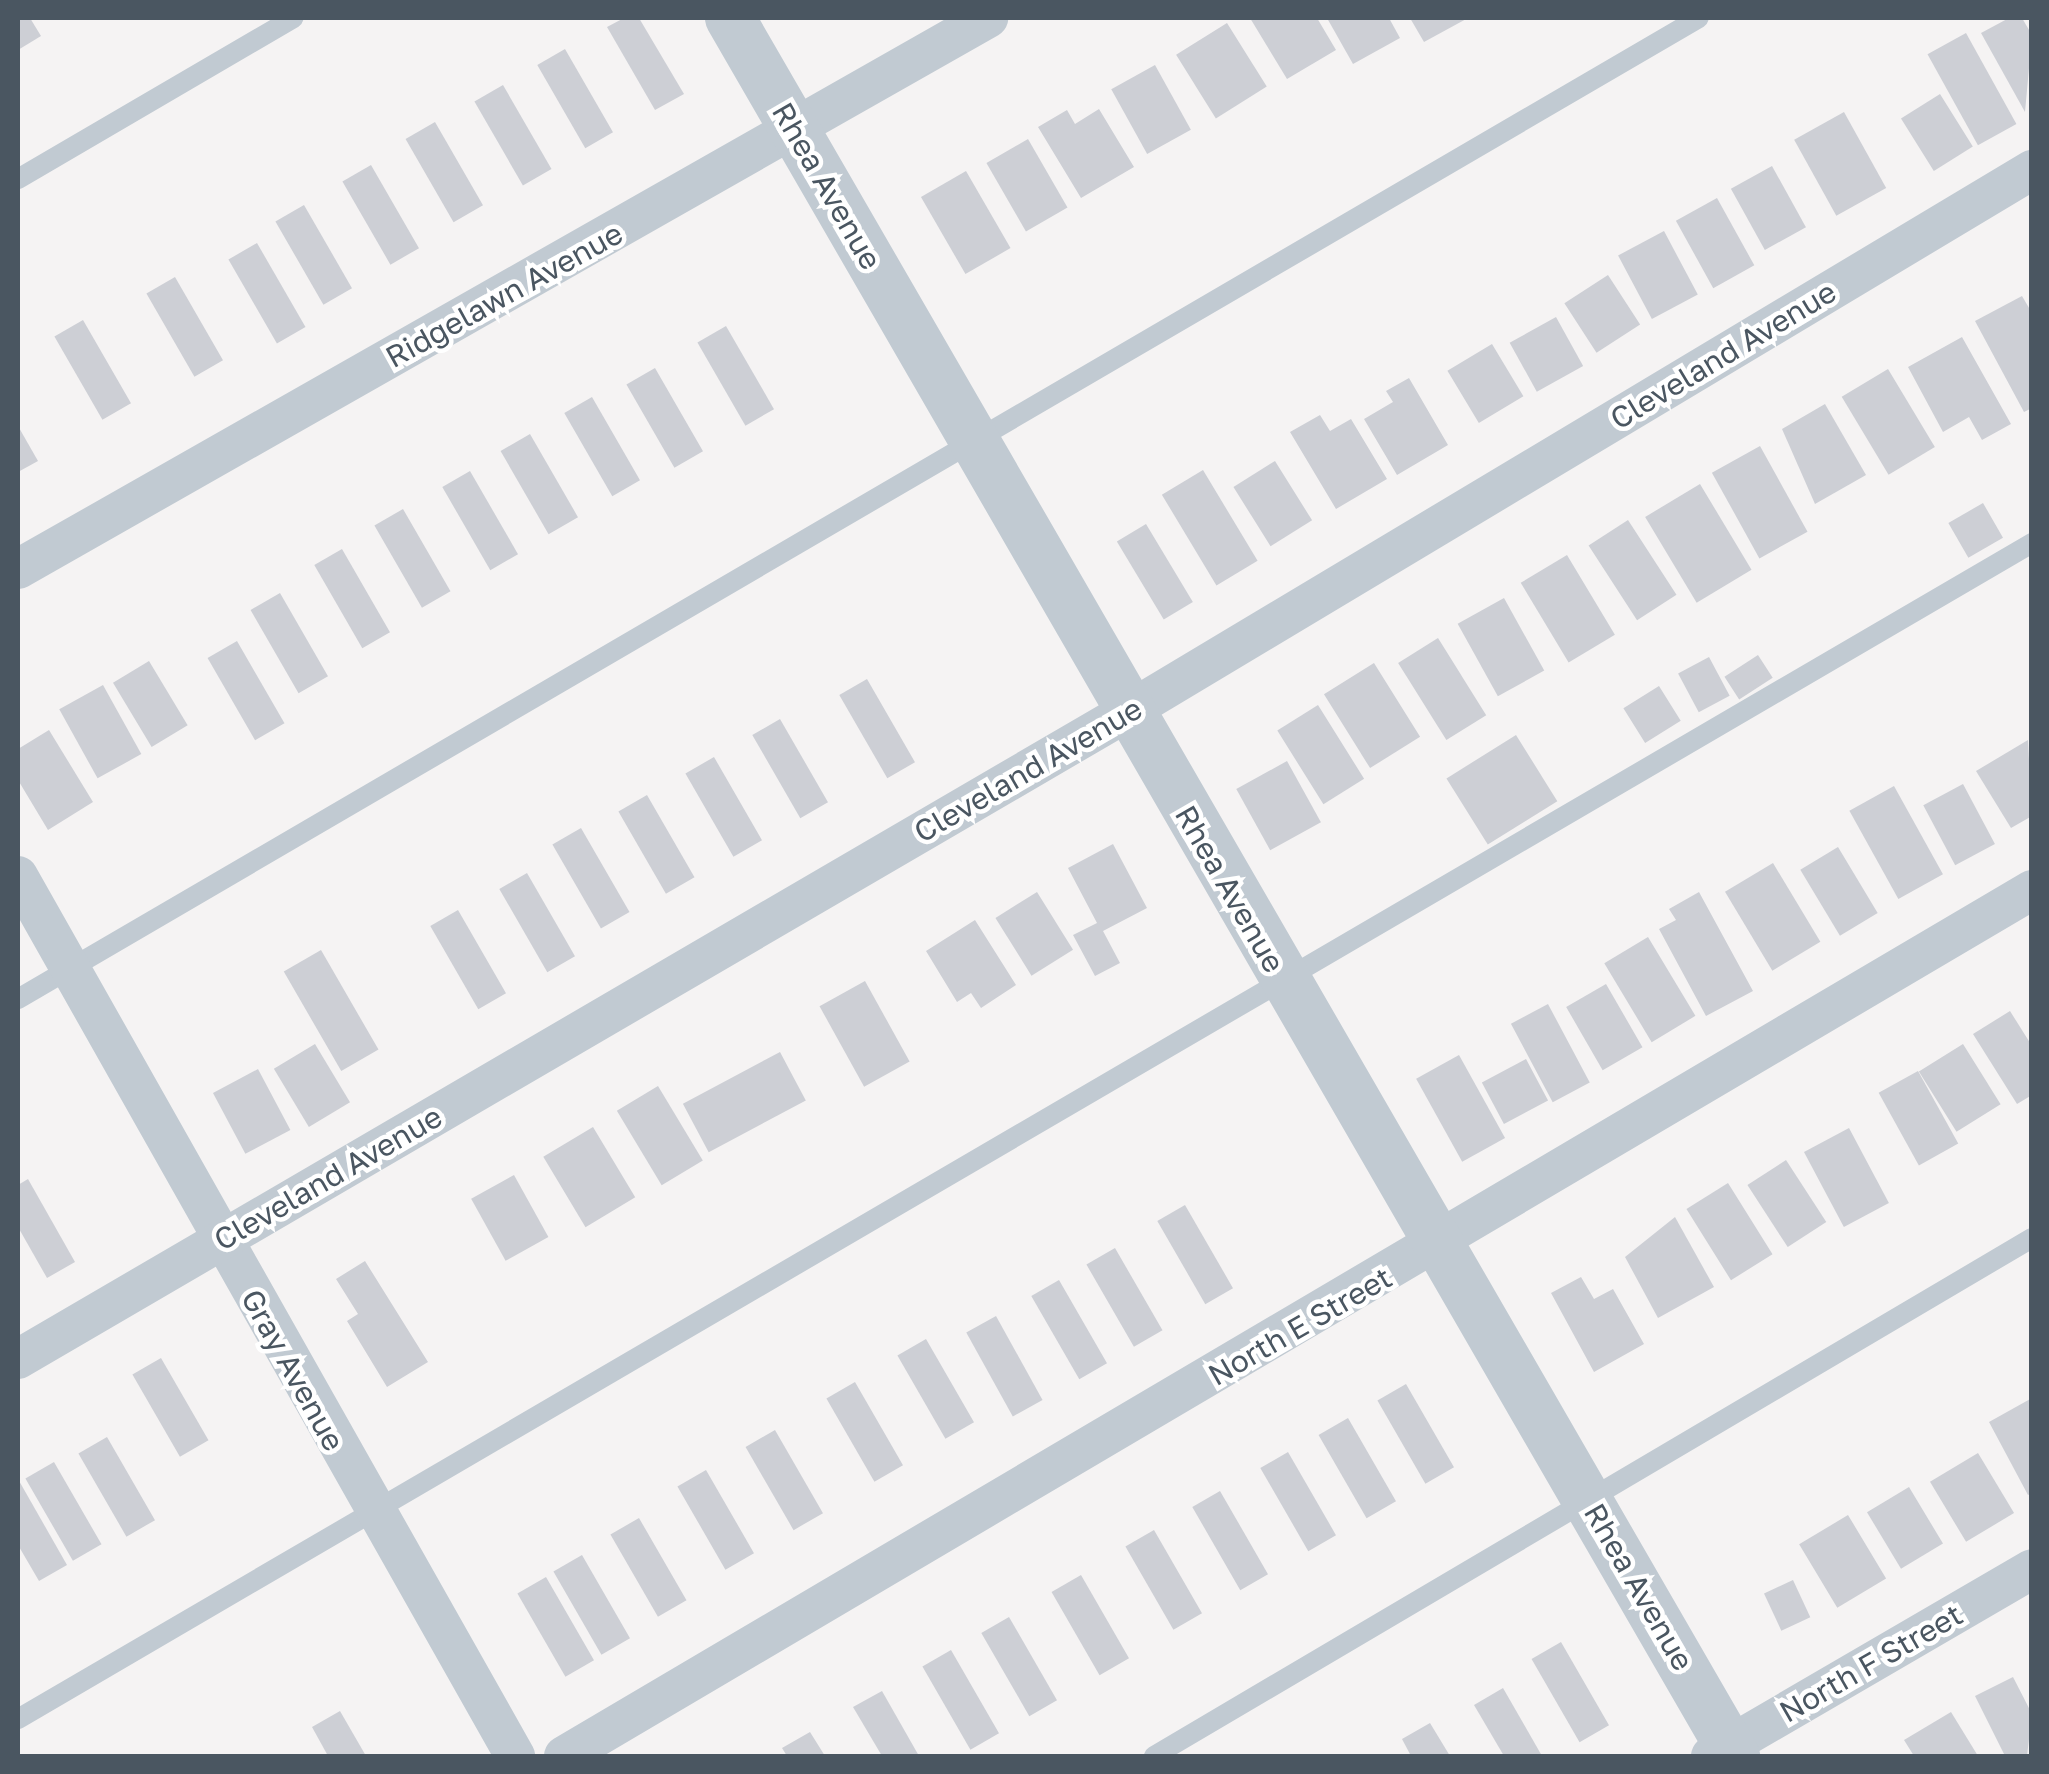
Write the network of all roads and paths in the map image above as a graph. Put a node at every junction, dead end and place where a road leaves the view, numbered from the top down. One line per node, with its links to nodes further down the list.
1 (293, 18): 7 (lane)
2 (730, 18): 5 (street, Rhea Avenue)
3 (988, 18): 5 (street, Ridgelawn Avenue)
4 (1699, 18): 8 (lane)
5 (796, 131): 8 (street, Rhea Avenue); 10 (street, Ridgelawn Avenue)
6 (2032, 170): 11 (street, Cleveland Avenue)
7 (18, 179)
8 (974, 445): 11 (street, Rhea Avenue); 14 (lane)
9 (2032, 543): 15 (lane)
10 (18, 569)
11 (1128, 712): 15 (street, Rhea Avenue); 18 (street, Cleveland Avenue)
12 (18, 876): 14 (street, Gray Avenue)
13 (2032, 890): 19 (street, North E Street)
14 (71, 967): 16 (lane); 18 (street, Gray Avenue)
15 (1282, 978): 19 (street, Rhea Avenue); 22 (lane)
16 (18, 998)
17 (2032, 1238): 21 (lane)
18 (222, 1240): 20 (street, Cleveland Avenue); 22 (street, Gray Avenue)
19 (1435, 1247): 21 (street, Rhea Avenue); 27 (street, North E Street)
20 (18, 1359)
21 (1590, 1500): 25 (street, Rhea Avenue); 28 (lane)
22 (375, 1517): 24 (lane); 26 (street, Gray Avenue)
23 (2032, 1569): 25 (street, North F Street)
24 (18, 1720)
25 (1725, 1753)
26 (515, 1756)
27 (564, 1756)
28 (1154, 1756)

